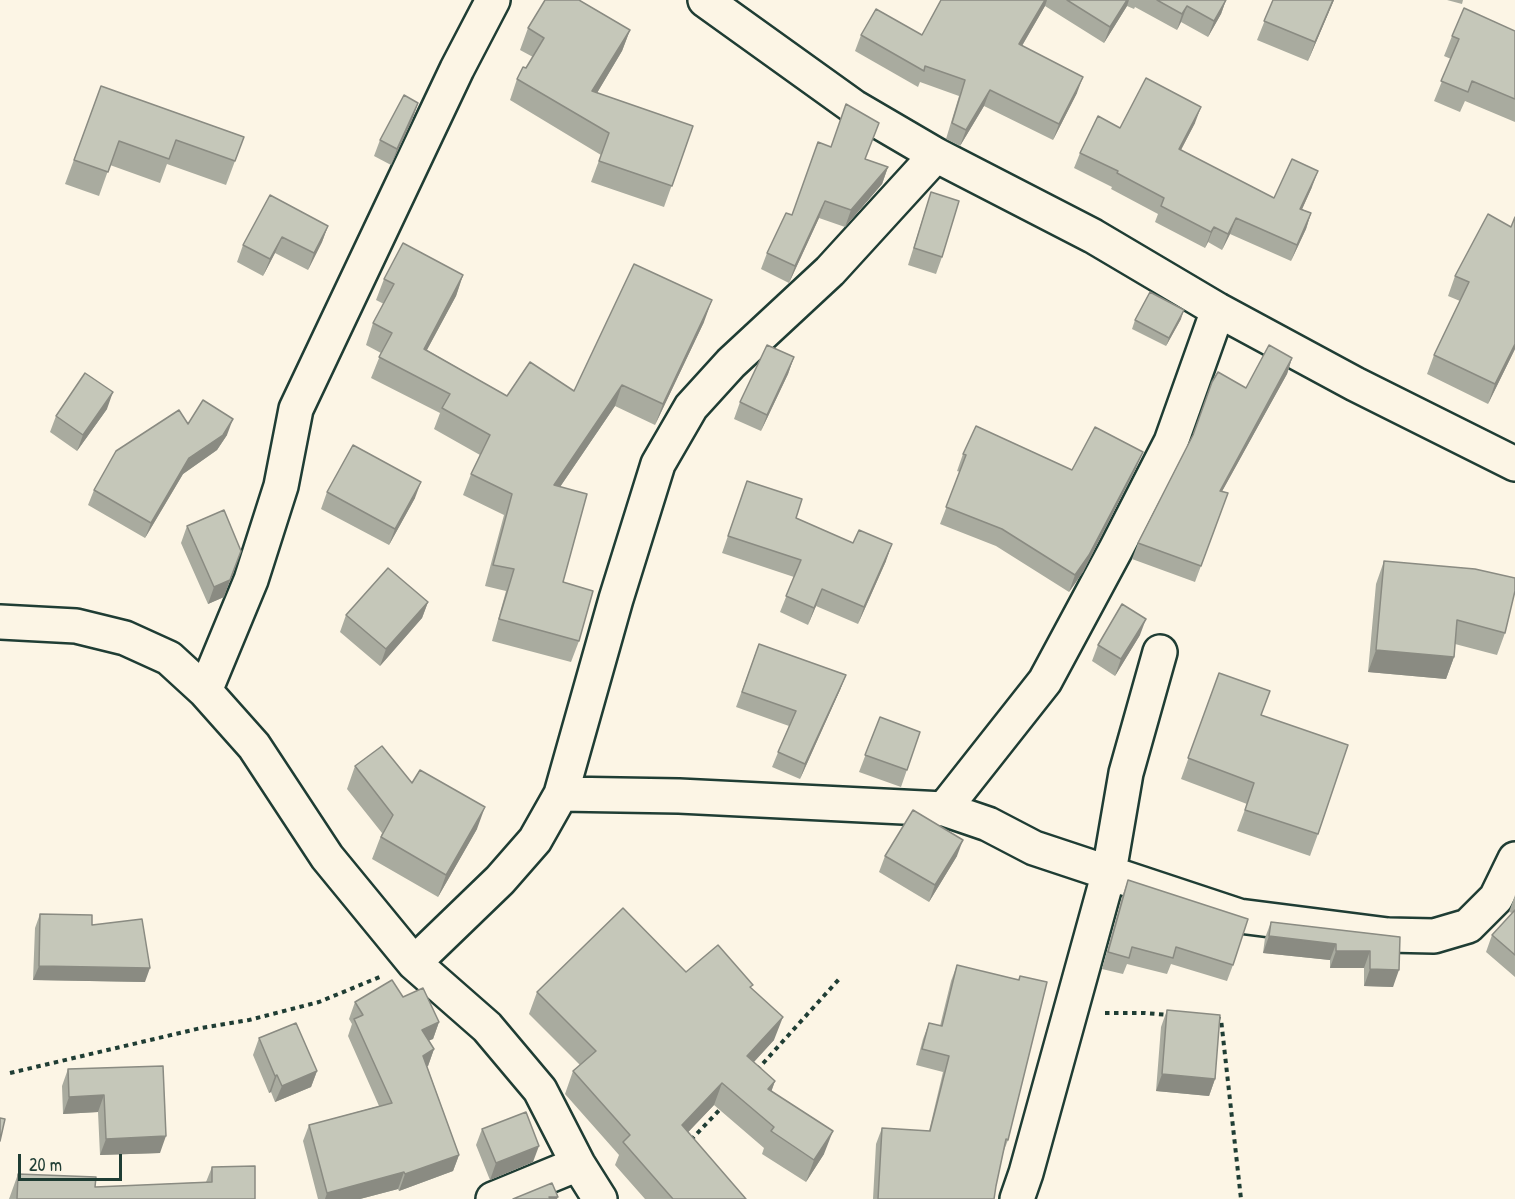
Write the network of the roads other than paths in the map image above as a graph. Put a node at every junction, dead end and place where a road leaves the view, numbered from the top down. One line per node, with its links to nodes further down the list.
1 (493, 0): 8 (street)
2 (705, 0): 3 (street)
3 (936, 155): 4 (street); 9 (street)
4 (1218, 310): 5 (street); 10 (street)
5 (1515, 464)
6 (0, 622): 8 (street)
7 (1160, 651): 12 (street)
8 (205, 691): 13 (street)
9 (561, 794): 10 (street); 13 (street)
10 (944, 809): 12 (street)
11 (1515, 859): 12 (street)
12 (1109, 872): 17 (street)
13 (414, 963): 14 (street)
14 (578, 1164): 15 (street); 16 (street)
15 (494, 1199)
16 (600, 1199)
17 (1017, 1199)

